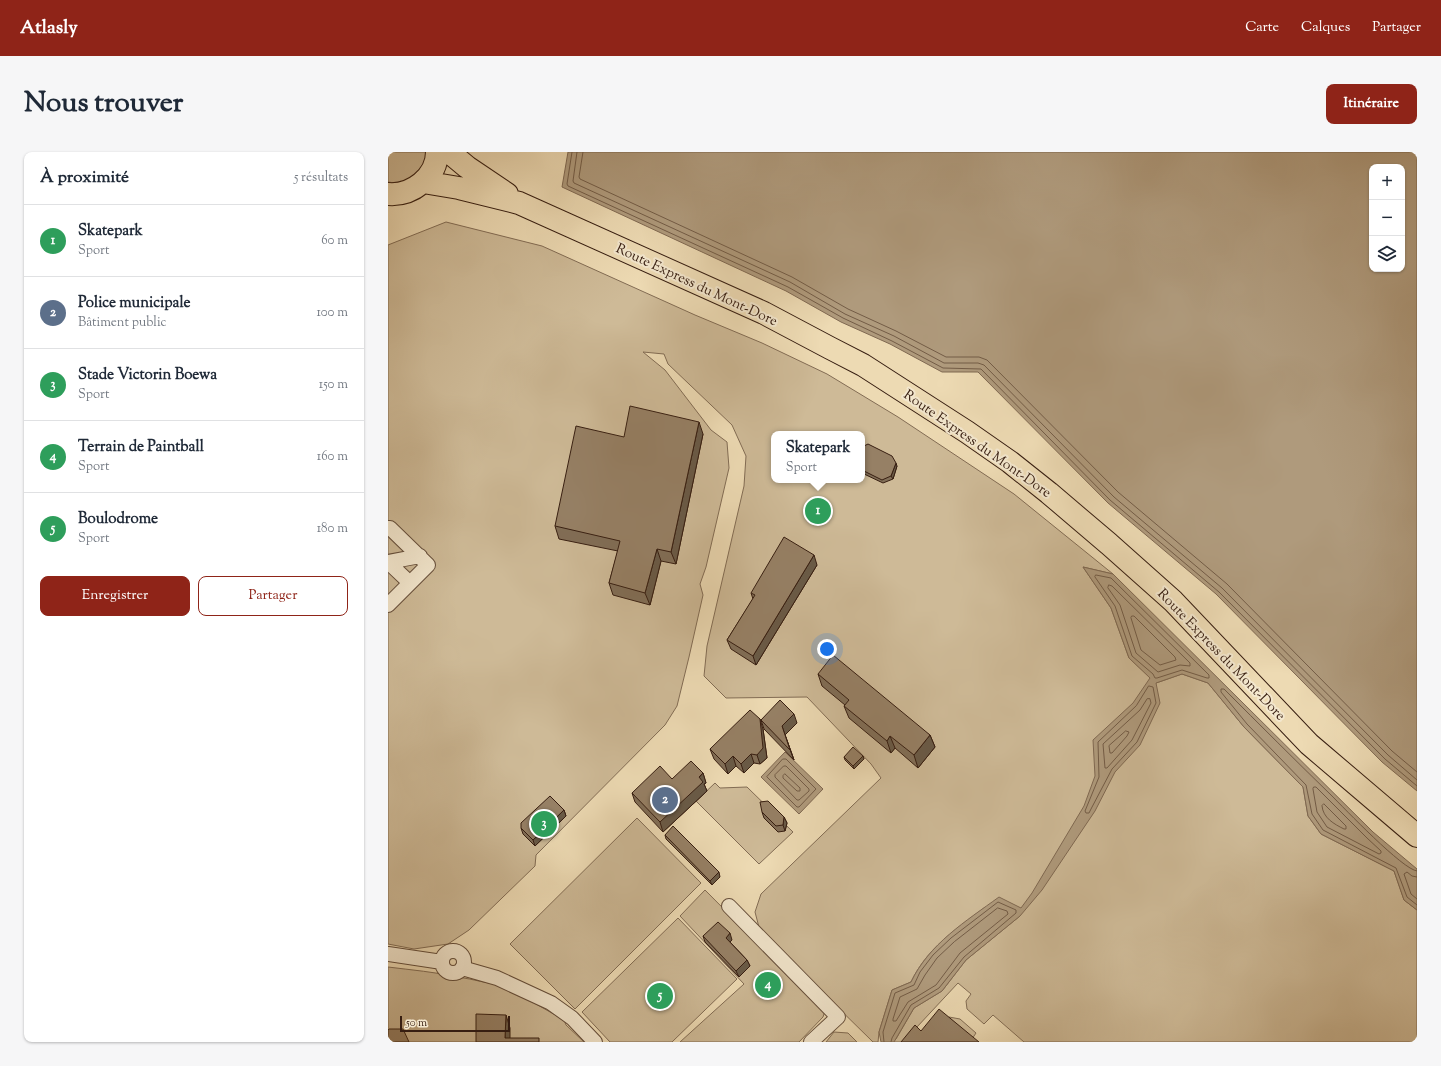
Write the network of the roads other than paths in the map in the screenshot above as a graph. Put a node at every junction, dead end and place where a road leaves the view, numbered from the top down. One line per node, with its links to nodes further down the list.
1 (437, 152): 3 (main road)
2 (449, 152): 5 (main road, Route Express du Mont-Dore)
3 (423, 182): 4 (main road); 5 (main road, Route Express du Mont-Dore)
4 (389, 195)
5 (520, 203): 12 (main road, Route Express du Mont-Dore)
6 (388, 528): 7 (street)
7 (406, 543): 8 (street); 9 (street)
8 (420, 556): 9 (street); 10 (street)
9 (388, 562): 10 (street)
10 (410, 583): 11 (street)
11 (388, 605)
12 (1417, 836)
13 (729, 906): 16 (street)
14 (388, 954): 15 (street)
15 (595, 1042)
16 (811, 1042)

